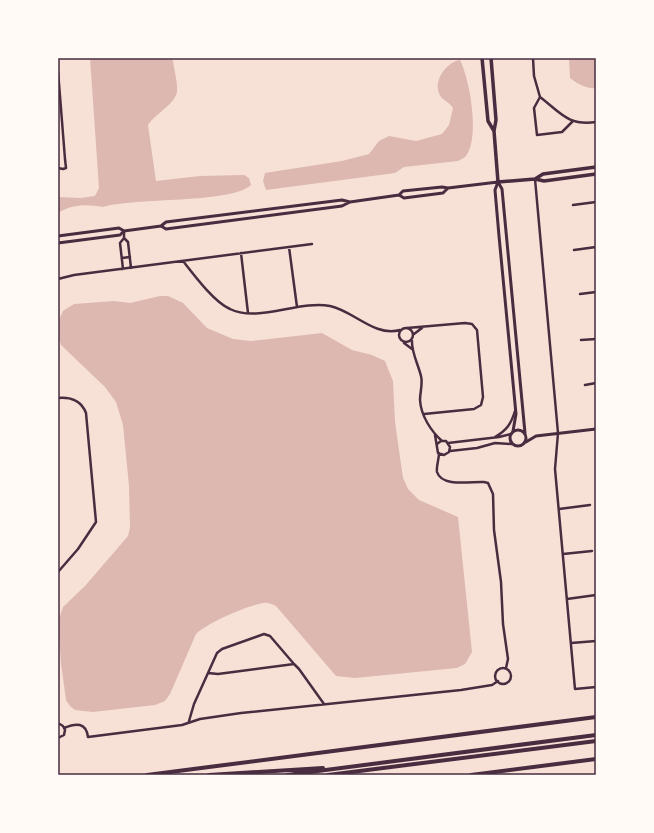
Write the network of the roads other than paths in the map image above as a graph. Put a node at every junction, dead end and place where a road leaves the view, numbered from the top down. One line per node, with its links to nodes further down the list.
1 (482, 58): 9 (main road)
2 (491, 58): 9 (main road)
3 (533, 58): 5 (street)
4 (58, 71): 6 (street)
5 (540, 97): 7 (street); 7 (street)
6 (59, 108): 11 (street)
7 (572, 122): 8 (street)
8 (596, 122)
9 (494, 131): 14 (main road)
10 (596, 167): 13 (main road)
11 (58, 168)
12 (596, 174): 13 (main road)
13 (535, 178): 14 (main road); 58 (street)
14 (498, 182): 15 (street); 54 (street); 60 (street)
15 (448, 188): 16 (street); 16 (street)
16 (399, 195): 17 (street)
17 (350, 202): 20 (street); 20 (street)
18 (596, 202): 19 (street)
19 (573, 205)
20 (161, 226): 21 (street)
21 (124, 231): 22 (street); 23 (street); 24 (street)
22 (58, 236)
23 (124, 238): 30 (street); 31 (street)
24 (58, 243)
25 (312, 244): 26 (street)
26 (289, 247): 29 (street); 38 (street)
27 (596, 247): 28 (street)
28 (574, 250)
29 (241, 254): 32 (street); 39 (street)
30 (130, 257): 31 (street); 33 (street)
31 (122, 258): 34 (street)
32 (182, 261): 33 (street); 39 (street)
33 (131, 268): 34 (street)
34 (123, 269): 35 (street)
35 (58, 279)
36 (596, 292): 37 (street)
37 (580, 294)
38 (297, 307): 39 (street); 43 (street)
39 (248, 313)
40 (424, 327): 41 (street); 44 (street); 55 (street)
41 (407, 328): 42 (street); 44 (street)
42 (400, 330): 43 (street); 45 (street)
43 (391, 332): 45 (street)
44 (413, 335): 47 (street)
45 (399, 338): 49 (street)
46 (596, 339): 48 (street)
47 (412, 340): 49 (street); 50 (street)
48 (581, 340)
49 (403, 343): 50 (street)
50 (413, 349): 55 (street)
51 (596, 383): 52 (street)
52 (585, 385)
53 (58, 398): 76 (street)
54 (515, 410): 57 (street); 62 (street)
55 (424, 414): 59 (street)
56 (596, 429): 58 (street)
57 (512, 432): 60 (street); 62 (street); 67 (street)
58 (558, 433): 61 (street); 73 (street)
59 (434, 434): 63 (street); 66 (street)
60 (525, 434): 61 (street); 65 (street)
61 (536, 436): 65 (street)
62 (494, 437): 64 (street)
63 (442, 441): 64 (street); 66 (street)
64 (448, 442): 68 (street)
65 (526, 442): 67 (street)
66 (437, 444): 69 (street)
67 (512, 444): 68 (street)
68 (450, 450): 70 (street)
69 (438, 453): 70 (street); 71 (street)
70 (445, 455): 71 (street)
71 (439, 462): 82 (street)
72 (590, 505): 73 (street)
73 (559, 509): 75 (street)
74 (592, 551): 75 (street)
75 (563, 554): 78 (street)
76 (58, 572)
77 (596, 595): 78 (street)
78 (567, 598): 80 (street)
79 (596, 641): 80 (street)
80 (571, 643): 85 (street)
81 (294, 664): 83 (street); 83 (street); 86 (street)
82 (506, 668): 84 (street); 84 (street)
83 (208, 673): 88 (street)
84 (498, 681): 86 (street)
85 (596, 687)
86 (324, 704): 88 (street)
87 (596, 717): 96 (highway)
88 (189, 721): 90 (street)
89 (58, 723): 90 (street)
90 (64, 728): 92 (street)
91 (596, 735): 95 (highway)
92 (58, 738)
93 (596, 741): 99 (highway)
94 (596, 759): 100 (highway)
95 (353, 766): 97 (highway); 98 (highway)
96 (147, 775)
97 (209, 775)
98 (287, 775)
99 (328, 775)
100 (471, 775)

